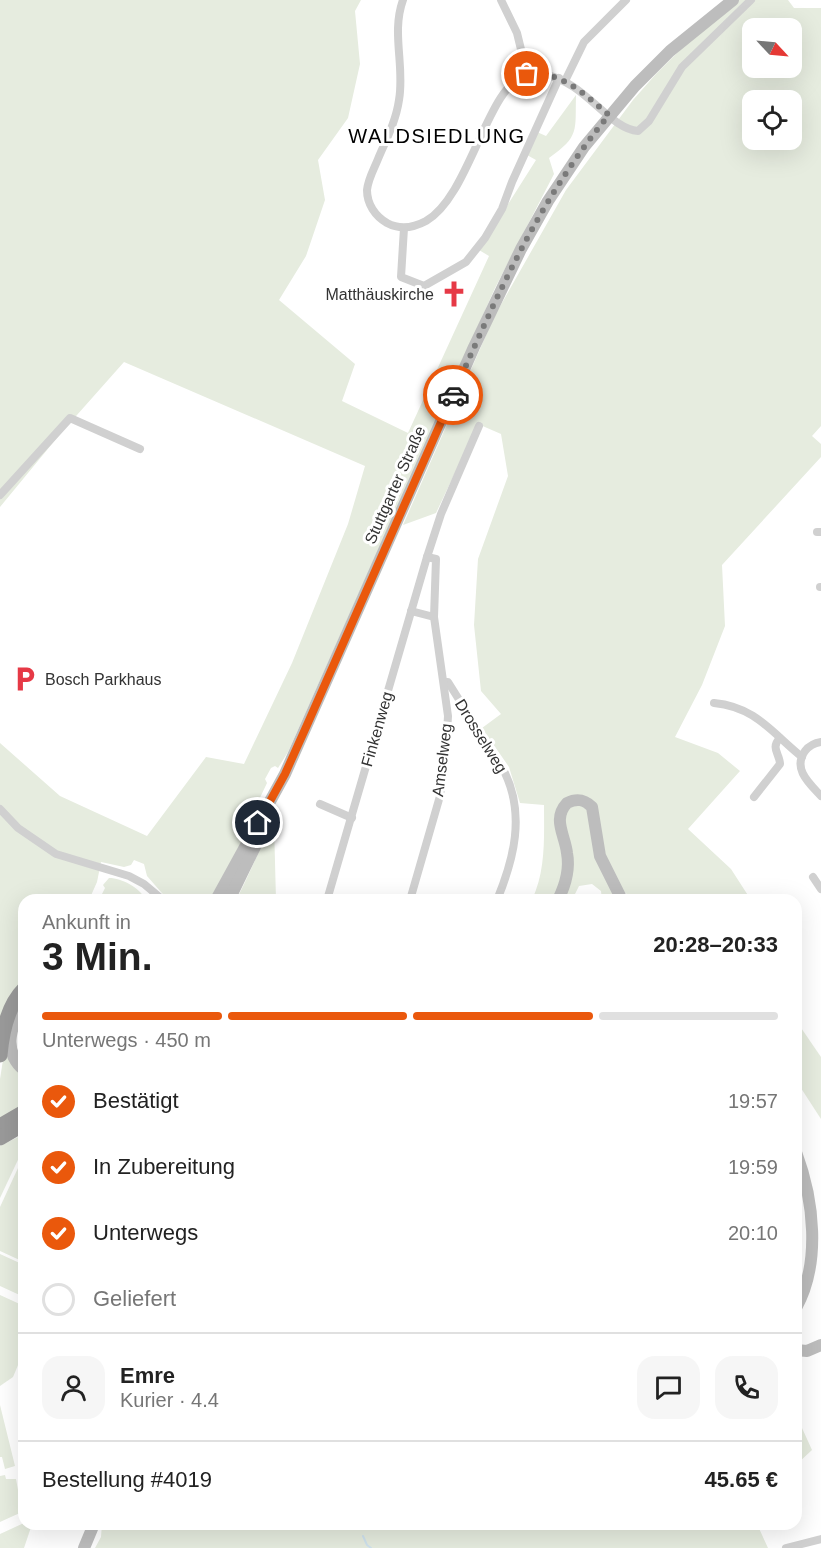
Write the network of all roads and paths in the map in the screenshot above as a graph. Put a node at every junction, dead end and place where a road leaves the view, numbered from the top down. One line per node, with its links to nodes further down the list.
1 (403, 0): 9 (street)
2 (501, 0): 6 (street)
3 (626, 0): 7 (street)
4 (734, 0): 8 (main road, Stuttgarter Straße)
5 (751, 0): 8 (street)
6 (527, 74): 7 (street); 9 (street)
7 (562, 80): 8 (street); 9 (street)
8 (609, 115): 26 (main road, Stuttgarter Straße)
9 (404, 228)
10 (479, 426): 13 (street)
11 (140, 449): 12 (street)
12 (0, 495)
13 (427, 557): 14 (street, Finkenweg); 15 (street, Amselweg)
14 (411, 611): 15 (street); 25 (street, Finkenweg)
15 (434, 617): 16 (street, Amselweg)
16 (444, 682): 33 (street, Amselweg); 34 (street, Drosselweg)
17 (714, 703): 18 (street)
18 (780, 738): 20 (street); 22 (street)
19 (821, 742): 20 (street)
20 (802, 757): 21 (street)
21 (821, 796)
22 (754, 797)
23 (320, 804): 25 (street)
24 (0, 809): 29 (street)
25 (352, 818): 32 (street, Finkenweg)
26 (249, 852): 30 (main road, Stuttgarter Straße); 31 (main road, Stuttgarter Straße)
27 (813, 877): 28 (street)
28 (821, 890)
29 (150, 894)
30 (220, 894)
31 (232, 894)
32 (329, 894)
33 (412, 894)
34 (499, 894)
35 (560, 894): 36 (main road)
36 (620, 894)
37 (18, 995): 39 (highway)
38 (18, 1013): 40 (main road)
39 (0, 1055)
40 (18, 1062)
41 (18, 1116): 42 (highway)
42 (0, 1126)
43 (18, 1128): 44 (highway)
44 (0, 1138)
45 (802, 1169): 46 (main road)
46 (802, 1296)
47 (821, 1345): 48 (main road)
48 (802, 1351)
49 (92, 1530): 51 (main road)
50 (821, 1539): 52 (street)
51 (84, 1548)
52 (786, 1548)

